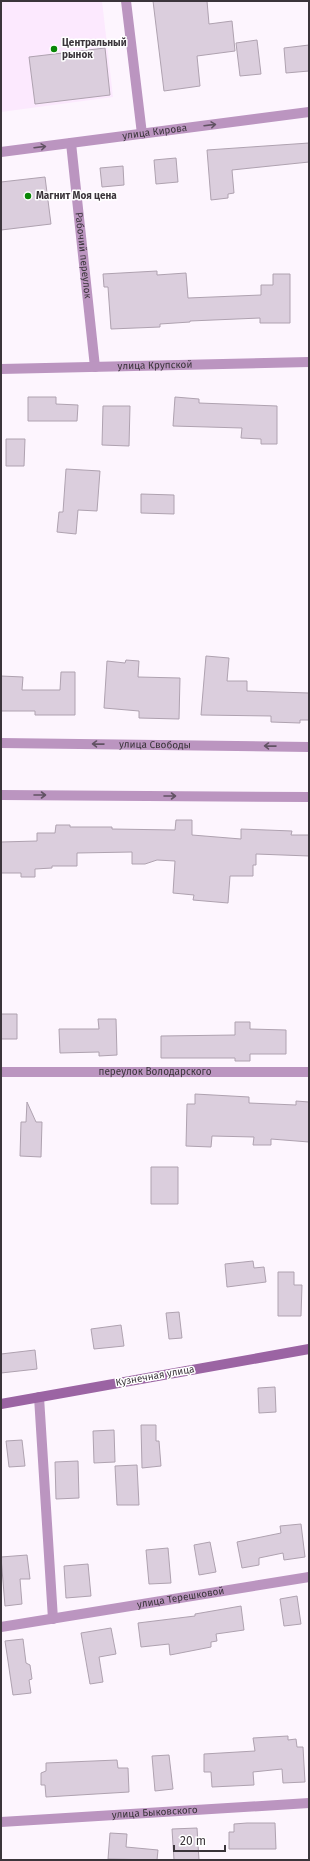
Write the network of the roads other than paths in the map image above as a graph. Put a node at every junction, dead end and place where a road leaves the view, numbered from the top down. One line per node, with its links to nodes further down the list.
1 (126, 1): 3 (street)
2 (309, 112): 3 (street, улица Кирова, one-way to 2)
3 (142, 134): 4 (street, улица Кирова)
4 (71, 143): 5 (street, улица Кирова, one-way to 4); 7 (street, Рабочий переулок)
5 (1, 152)
6 (309, 362): 7 (street, улица Крупской)
7 (95, 367): 8 (street, улица Крупской)
8 (1, 369)
9 (1, 742): 10 (street, улица Свободы, one-way to 9)
10 (309, 747)
11 (1, 795): 12 (street, one-way to 12)
12 (309, 797)
13 (1, 1072): 14 (street, переулок Володарского)
14 (309, 1072)
15 (309, 1349): 16 (main road, Кузнечная улица)
16 (39, 1397): 17 (main road, Кузнечная улица); 19 (street)
17 (1, 1404)
18 (309, 1577): 19 (street, улица Терешковой)
19 (53, 1619): 20 (street, улица Терешковой)
20 (1, 1627)
21 (309, 1803): 22 (street, улица Быковского)
22 (1, 1822)

